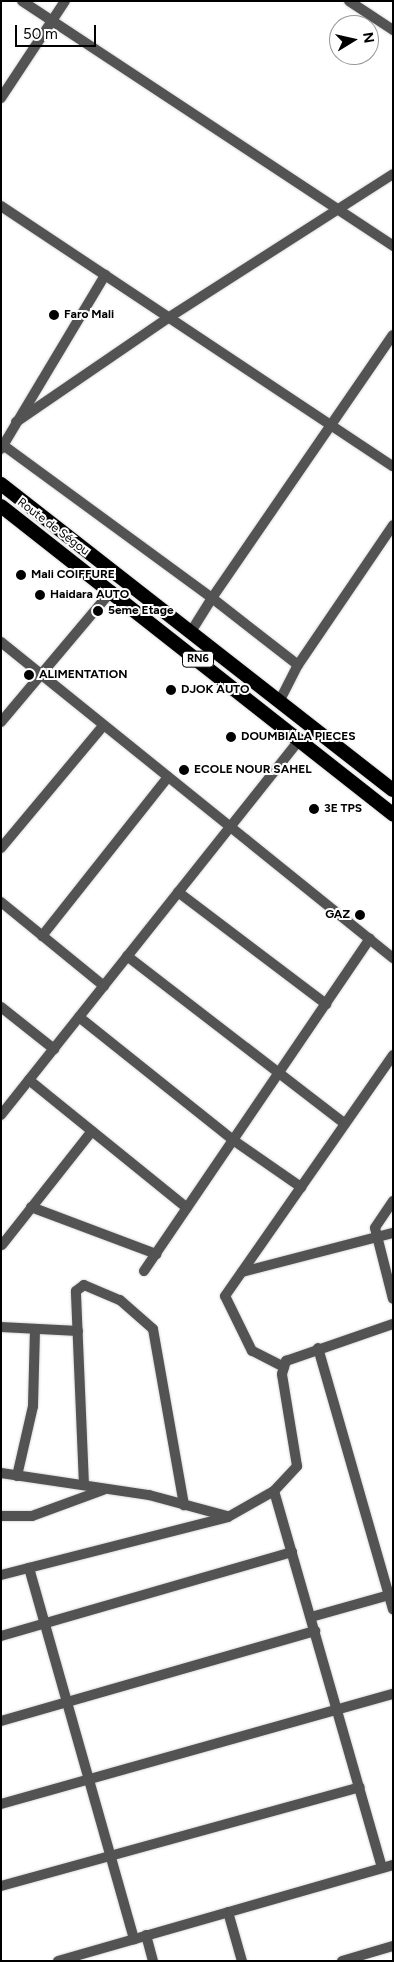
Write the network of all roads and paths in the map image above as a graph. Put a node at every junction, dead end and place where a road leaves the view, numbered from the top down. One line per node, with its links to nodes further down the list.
1 (22, 1): 4 (street)
2 (65, 1): 4 (street)
3 (349, 1): 5 (street)
4 (52, 21): 6 (street); 9 (street)
5 (393, 30)
6 (1, 98)
7 (393, 174): 9 (street)
8 (1, 206): 11 (street)
9 (336, 213): 10 (street); 12 (street)
10 (393, 246)
11 (105, 275): 12 (street); 14 (street)
12 (168, 318): 14 (street); 15 (street)
13 (393, 335): 15 (street)
14 (16, 422): 16 (street)
15 (328, 424): 17 (street); 22 (street)
16 (2, 447): 22 (street)
17 (393, 466)
18 (1, 484): 23 (highway, Route de Ségou / RN6)
19 (1, 506): 21 (highway, Route de Ségou / RN6)
20 (393, 525): 25 (street)
21 (112, 590): 26 (street); 30 (highway, Route de Ségou / RN6)
22 (212, 598): 23 (street); 25 (street)
23 (192, 630): 27 (highway, Route de Ségou / RN6)
24 (1, 642): 26 (street)
25 (298, 665): 27 (street)
26 (40, 674): 28 (street); 29 (street)
27 (280, 700): 32 (highway, Route de Ségou / RN6)
28 (1, 722)
29 (104, 725): 31 (street); 35 (street)
30 (299, 740): 33 (highway, Route de Ségou / RN6); 34 (street)
31 (168, 777): 34 (street); 38 (street)
32 (393, 790)
33 (393, 814)
34 (230, 827): 36 (street); 39 (street)
35 (1, 848)
36 (178, 892): 40 (street); 43 (street)
37 (1, 902): 38 (street)
38 (42, 936): 42 (street)
39 (370, 939): 41 (street); 43 (street)
40 (127, 956): 42 (street); 48 (street)
41 (393, 958)
42 (104, 986): 45 (street)
43 (326, 1004): 48 (street)
44 (1, 1007): 46 (street)
45 (79, 1017): 46 (street); 53 (street)
46 (54, 1049): 49 (street)
47 (393, 1055): 51 (street)
48 (279, 1073): 51 (street); 53 (street)
49 (29, 1080): 50 (street); 52 (street)
50 (1, 1116)
51 (345, 1124): 54 (street)
52 (92, 1131): 56 (street); 57 (street)
53 (233, 1140): 54 (street); 57 (street)
54 (301, 1187): 63 (street)
55 (393, 1201): 59 (street)
56 (31, 1207): 60 (street); 61 (street)
57 (187, 1208): 61 (street)
58 (393, 1233): 59 (street)
59 (375, 1238): 63 (street); 64 (street)
60 (2, 1245)
61 (156, 1254): 62 (street)
62 (144, 1271)
63 (242, 1272): 70 (street)
64 (393, 1299)
65 (393, 1324): 69 (street)
66 (1, 1327): 67 (street)
67 (35, 1330): 68 (street); 72 (street)
68 (78, 1331): 73 (street); 76 (street)
69 (318, 1348): 70 (street); 82 (street)
70 (284, 1367): 75 (street)
71 (1, 1473): 72 (street)
72 (17, 1476): 73 (street)
73 (84, 1486): 74 (street)
74 (106, 1489): 76 (street); 77 (street)
75 (274, 1491): 78 (street); 79 (street)
76 (184, 1505): 78 (street)
77 (1, 1516)
78 (228, 1516): 80 (street)
79 (292, 1552): 84 (street); 85 (street)
80 (29, 1568): 81 (street); 85 (street)
81 (1, 1576)
82 (391, 1595): 83 (street); 84 (street)
83 (393, 1609)
84 (311, 1617): 86 (street)
85 (45, 1623): 87 (street); 89 (street)
86 (315, 1631): 89 (street); 90 (street)
87 (1, 1636)
88 (393, 1694): 90 (street)
89 (67, 1702): 91 (street); 92 (street)
90 (338, 1710): 92 (street); 93 (street)
91 (1, 1721)
92 (89, 1780): 94 (street); 95 (street)
93 (360, 1787): 95 (street); 97 (street)
94 (1, 1804)
95 (110, 1856): 98 (street); 101 (street)
96 (393, 1865): 97 (street)
97 (382, 1868): 99 (street)
98 (1, 1886)
99 (228, 1912): 100 (street); 105 (street)
100 (146, 1935): 101 (street); 104 (street)
101 (134, 1939): 103 (street)
102 (393, 1946): 106 (street)
103 (58, 1961)
104 (153, 1961)
105 (242, 1961)
106 (342, 1961)

